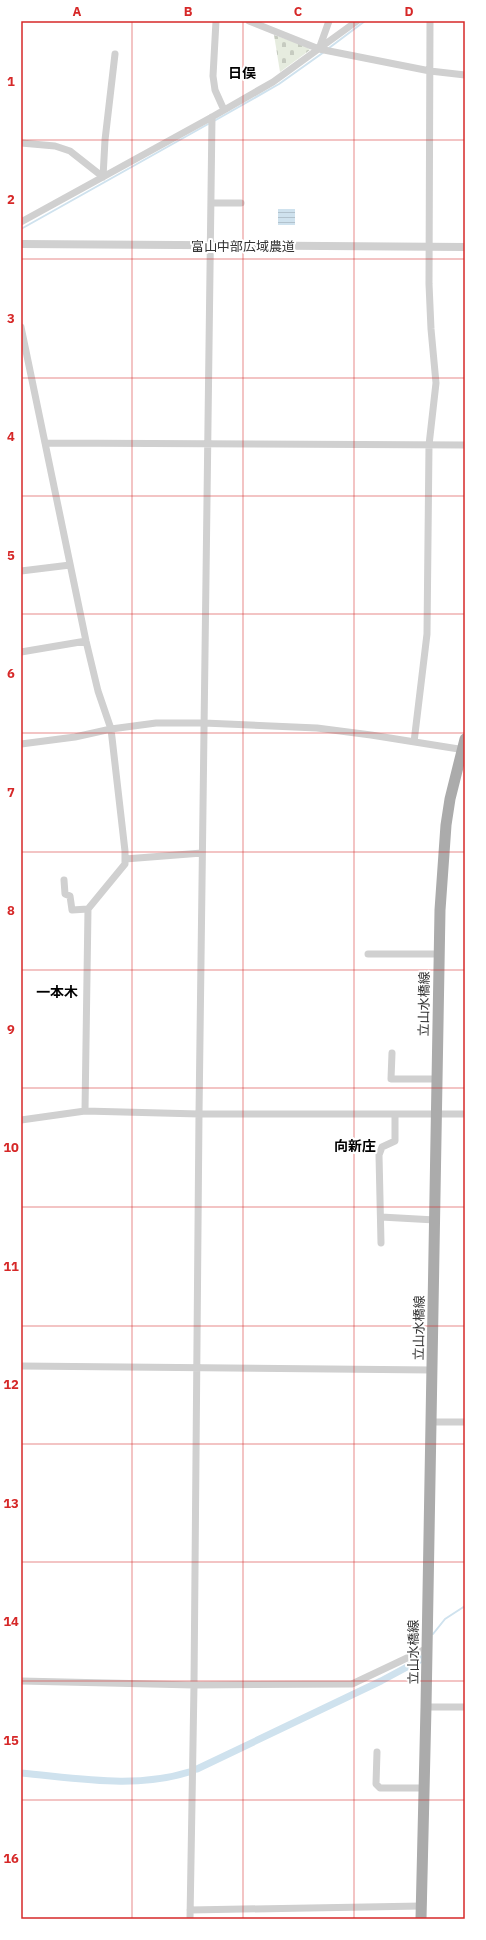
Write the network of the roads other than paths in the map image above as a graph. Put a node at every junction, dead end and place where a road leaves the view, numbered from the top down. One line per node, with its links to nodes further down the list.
1 (216, 21): 10 (street)
2 (249, 21): 6 (street)
3 (329, 21): 6 (street)
4 (357, 21): 6 (street)
5 (430, 21): 8 (street)
6 (319, 49): 8 (street); 10 (street)
7 (115, 54): 13 (street)
8 (430, 71): 9 (street); 19 (street)
9 (465, 75)
10 (224, 110): 11 (street)
11 (212, 117): 13 (street); 14 (street)
12 (21, 143): 13 (street)
13 (103, 177): 16 (street)
14 (212, 203): 15 (street); 18 (street)
15 (241, 203)
16 (21, 222)
17 (21, 244): 18 (street, 富山中部広域農道)
18 (211, 246): 19 (street, 富山中部広域農道); 23 (street)
19 (430, 247): 20 (street, 富山中部広域農道); 24 (street)
20 (465, 247)
21 (21, 327): 22 (street)
22 (45, 443): 23 (street); 26 (street)
23 (208, 444): 24 (street); 30 (street)
24 (429, 445): 25 (street); 32 (street)
25 (465, 445)
26 (70, 565): 27 (street); 28 (street)
27 (21, 571)
28 (86, 640): 29 (street); 31 (street)
29 (21, 652)
30 (204, 724): 31 (street); 32 (street); 35 (street)
31 (111, 729): 33 (street); 36 (street)
32 (414, 742): 34 (street)
33 (21, 744)
34 (464, 746): 40 (main road, 立山水橋線)
35 (202, 853): 36 (street); 44 (street)
36 (125, 859): 38 (street)
37 (64, 880): 38 (street)
38 (88, 909): 43 (street)
39 (368, 954): 40 (street)
40 (439, 954): 42 (main road, 立山水橋線)
41 (392, 1053): 42 (street)
42 (437, 1079): 46 (main road, 立山水橋線)
43 (85, 1111): 44 (street); 48 (street)
44 (199, 1114): 45 (street); 53 (street)
45 (395, 1114): 46 (street); 49 (street)
46 (437, 1114): 47 (street); 50 (main road, 立山水橋線)
47 (465, 1114)
48 (21, 1120)
49 (381, 1217): 50 (street); 51 (street)
50 (435, 1220): 54 (main road, 立山水橋線)
51 (381, 1243)
52 (21, 1366): 53 (street)
53 (196, 1368): 54 (street); 59 (street)
54 (432, 1370): 55 (main road, 立山水橋線)
55 (431, 1422): 56 (street); 57 (main road, 立山水橋線)
56 (465, 1422)
57 (426, 1649): 59 (street); 60 (main road, 立山水橋線)
58 (21, 1681): 59 (street)
59 (194, 1685): 65 (street)
60 (426, 1707): 61 (street); 63 (main road, 立山水橋線)
61 (465, 1707)
62 (377, 1752): 63 (street)
63 (424, 1788): 64 (main road, 立山水橋線)
64 (421, 1906): 65 (street); 67 (main road, 立山水橋線)
65 (190, 1910): 66 (street)
66 (190, 1919)
67 (421, 1919)

